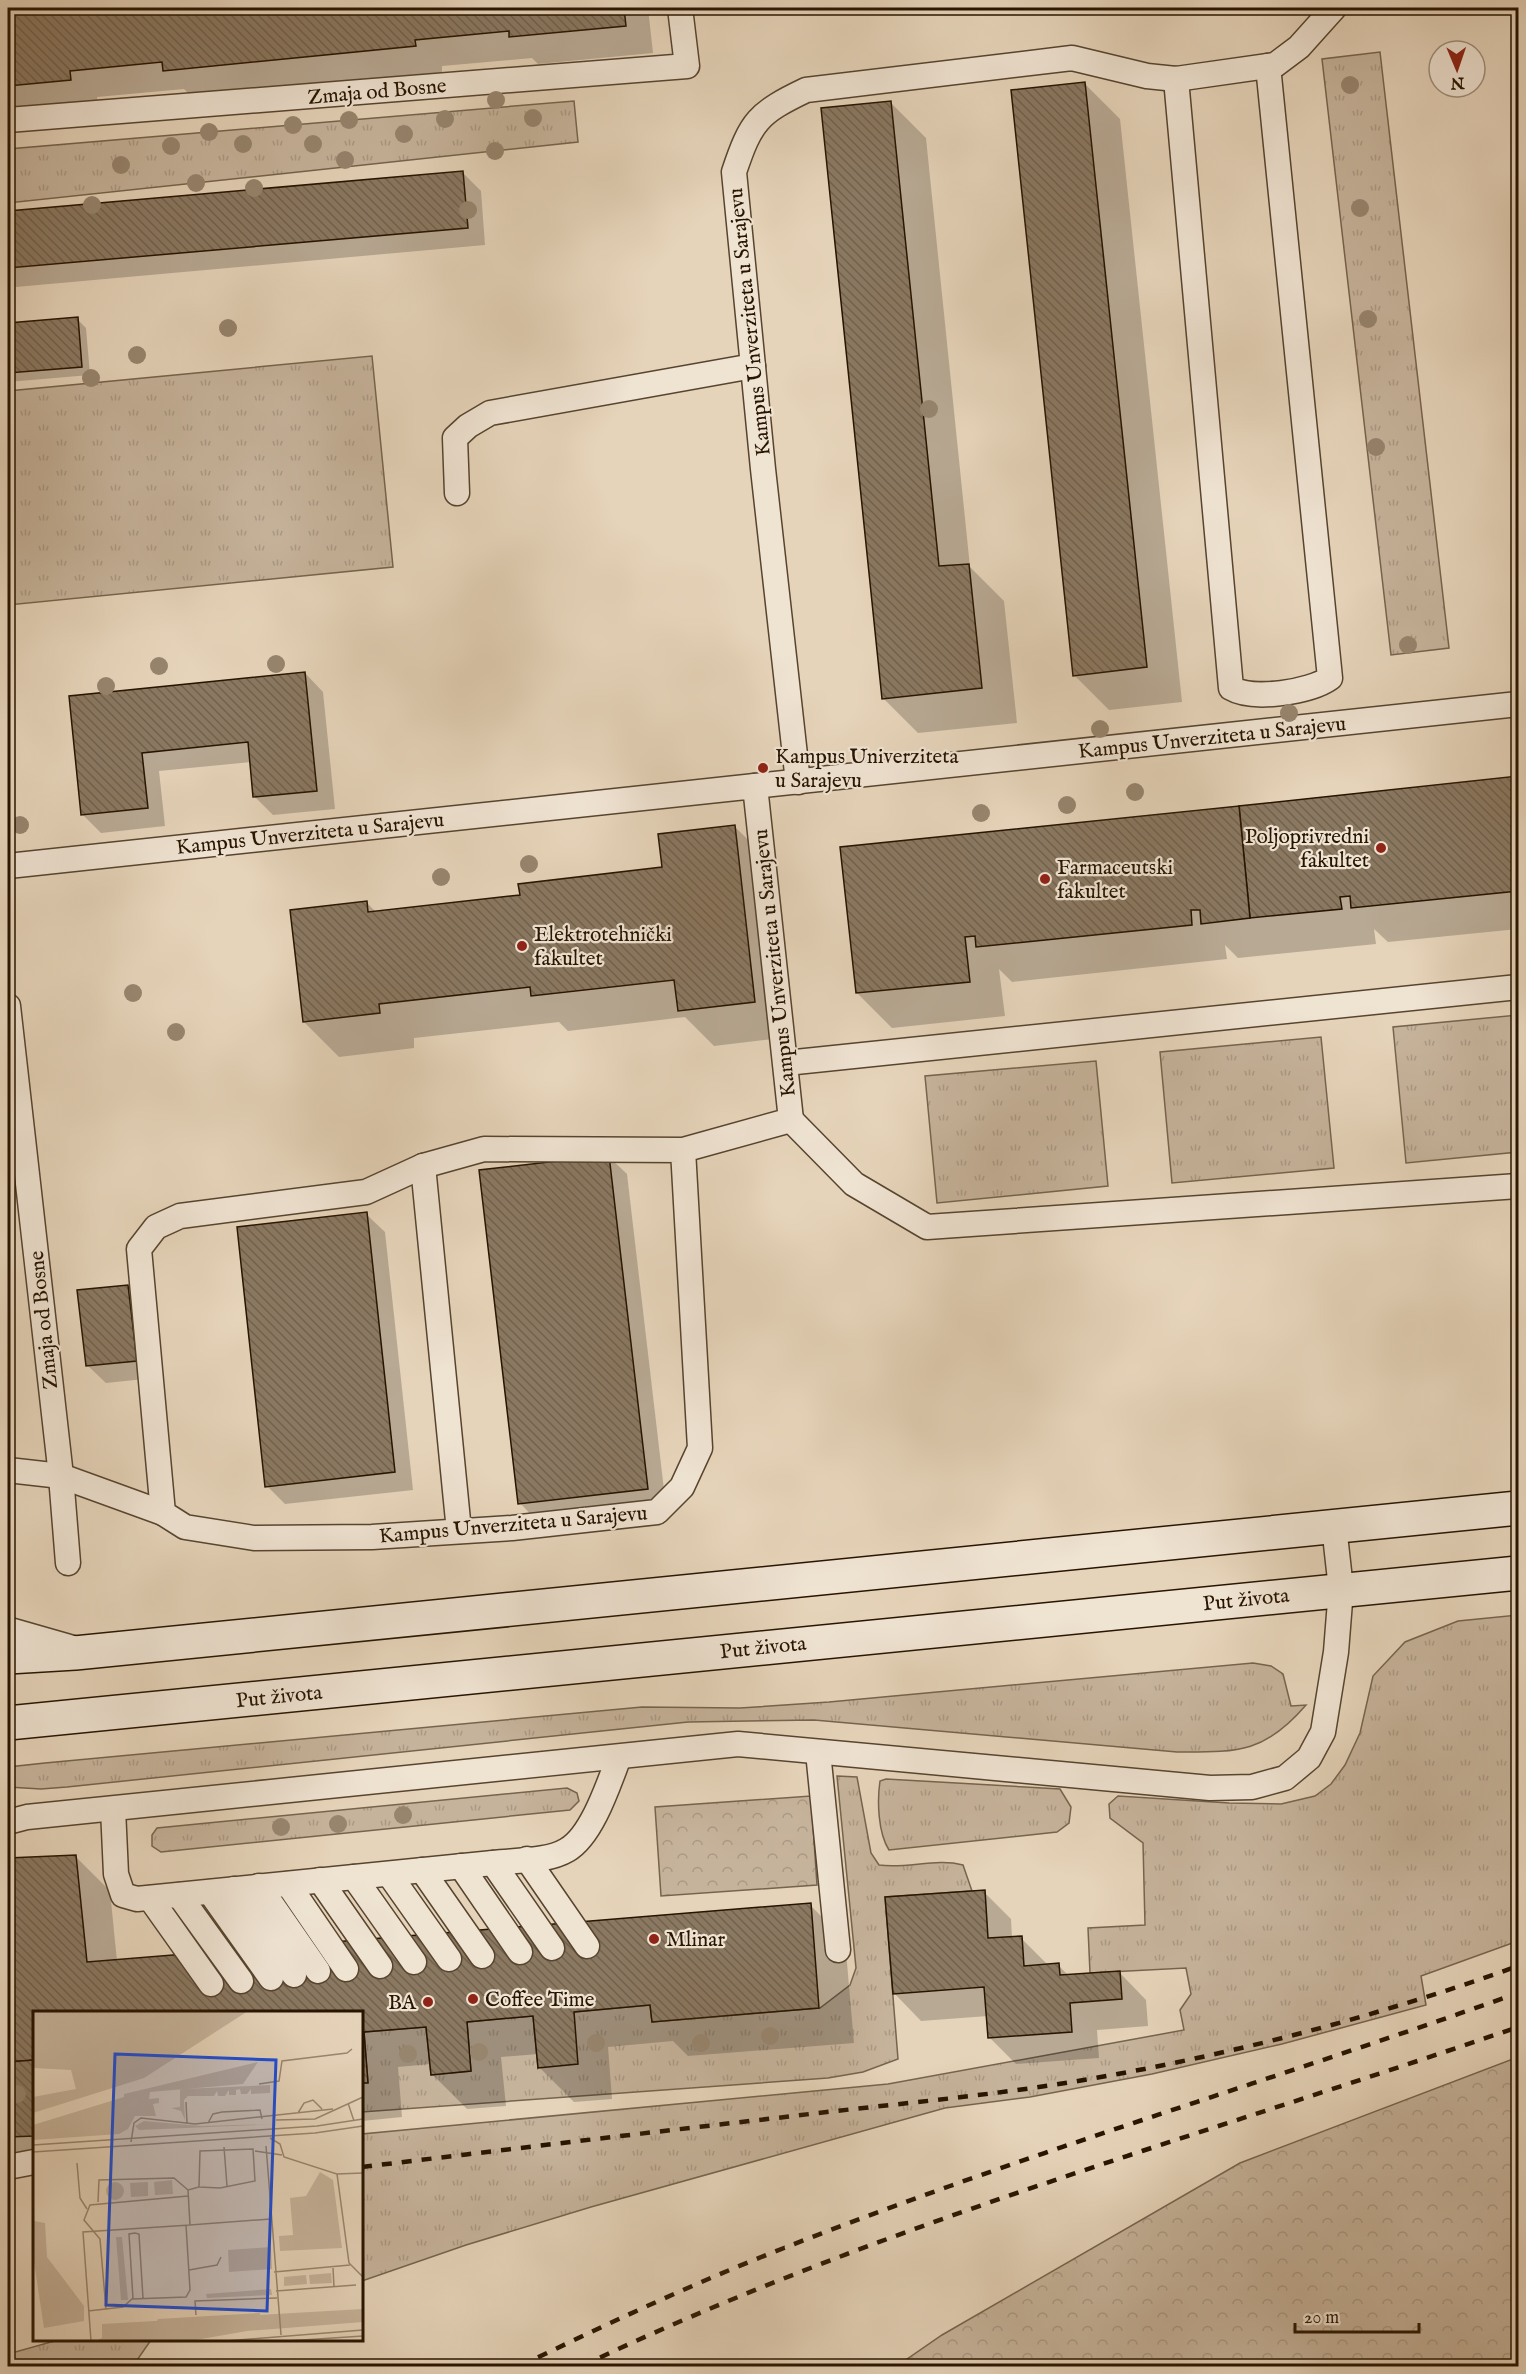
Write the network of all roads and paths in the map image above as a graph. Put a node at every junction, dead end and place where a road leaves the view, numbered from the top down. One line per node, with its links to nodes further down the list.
1 (680, 8): 5 (lane, Zmaja od Bosne)
2 (1334, 8): 3 (lane, Kampus Unverziteta u Sarajevu)
3 (1268, 66): 4 (lane, Kampus Unverziteta u Sarajevu); 4 (lane)
4 (1176, 79): 6 (lane, Kampus Unverziteta u Sarajevu)
5 (8, 120)
6 (753, 366): 7 (lane); 9 (lane, Kampus Unverziteta u Sarajevu)
7 (457, 493)
8 (1518, 704): 9 (lane, Kampus Unverziteta u Sarajevu)
9 (798, 782): 10 (lane, Kampus Unverziteta u Sarajevu)
10 (755, 786): 11 (lane, Kampus Unverziteta u Sarajevu); 14 (lane, Kampus Unverziteta u Sarajevu)
11 (8, 866)
12 (1518, 987): 14 (lane)
13 (8, 1006): 20 (lane, Zmaja od Bosne)
14 (786, 1063): 15 (lane, Kampus Unverziteta u Sarajevu)
15 (791, 1120): 16 (lane, Kampus Unverziteta u Sarajevu); 18 (lane)
16 (682, 1150): 17 (lane); 24 (lane, Kampus Unverziteta u Sarajevu)
17 (423, 1166): 22 (lane); 24 (lane)
18 (1518, 1186)
19 (8, 1470): 20 (lane, Kampus Unverziteta u Sarajevu)
20 (61, 1476): 22 (lane, Kampus Unverziteta u Sarajevu); 25 (lane, Zmaja od Bosne)
21 (1518, 1508): 23 (street)
22 (163, 1513): 24 (lane, Kampus Unverziteta u Sarajevu)
23 (1334, 1526): 27 (lane); 29 (street)
24 (459, 1531)
25 (68, 1563)
26 (1518, 1573): 27 (street, Put života)
27 (1341, 1589): 31 (street, Put života); 32 (lane)
28 (8, 1634): 29 (street)
29 (75, 1653): 30 (street)
30 (8, 1657)
31 (8, 1724)
32 (818, 1752): 33 (lane); 51 (lane)
33 (619, 1757): 34 (lane); 36 (lane)
34 (113, 1809): 35 (lane); 48 (lane)
35 (14, 1818)
36 (527, 1859): 37 (lane); 49 (lane)
37 (493, 1863): 38 (lane); 50 (lane)
38 (460, 1866): 39 (lane); 52 (lane)
39 (422, 1870): 40 (lane); 53 (lane)
40 (389, 1874): 41 (lane); 54 (lane)
41 (354, 1877): 42 (lane); 55 (lane)
42 (320, 1880): 43 (lane); 56 (lane)
43 (288, 1884): 44 (lane); 57 (lane)
44 (259, 1886): 45 (lane); 58 (lane)
45 (234, 1889): 46 (lane); 46 (lane)
46 (210, 1892): 47 (lane)
47 (179, 1895): 48 (lane); 59 (lane)
48 (150, 1898): 60 (lane)
49 (587, 1946)
50 (552, 1948)
51 (838, 1950)
52 (520, 1952)
53 (482, 1956)
54 (449, 1959)
55 (414, 1962)
56 (380, 1965)
57 (346, 1969)
58 (318, 1971)
59 (241, 1982)
60 (211, 1984)
61 (33, 2162): 62 (lane)
62 (8, 2167)

